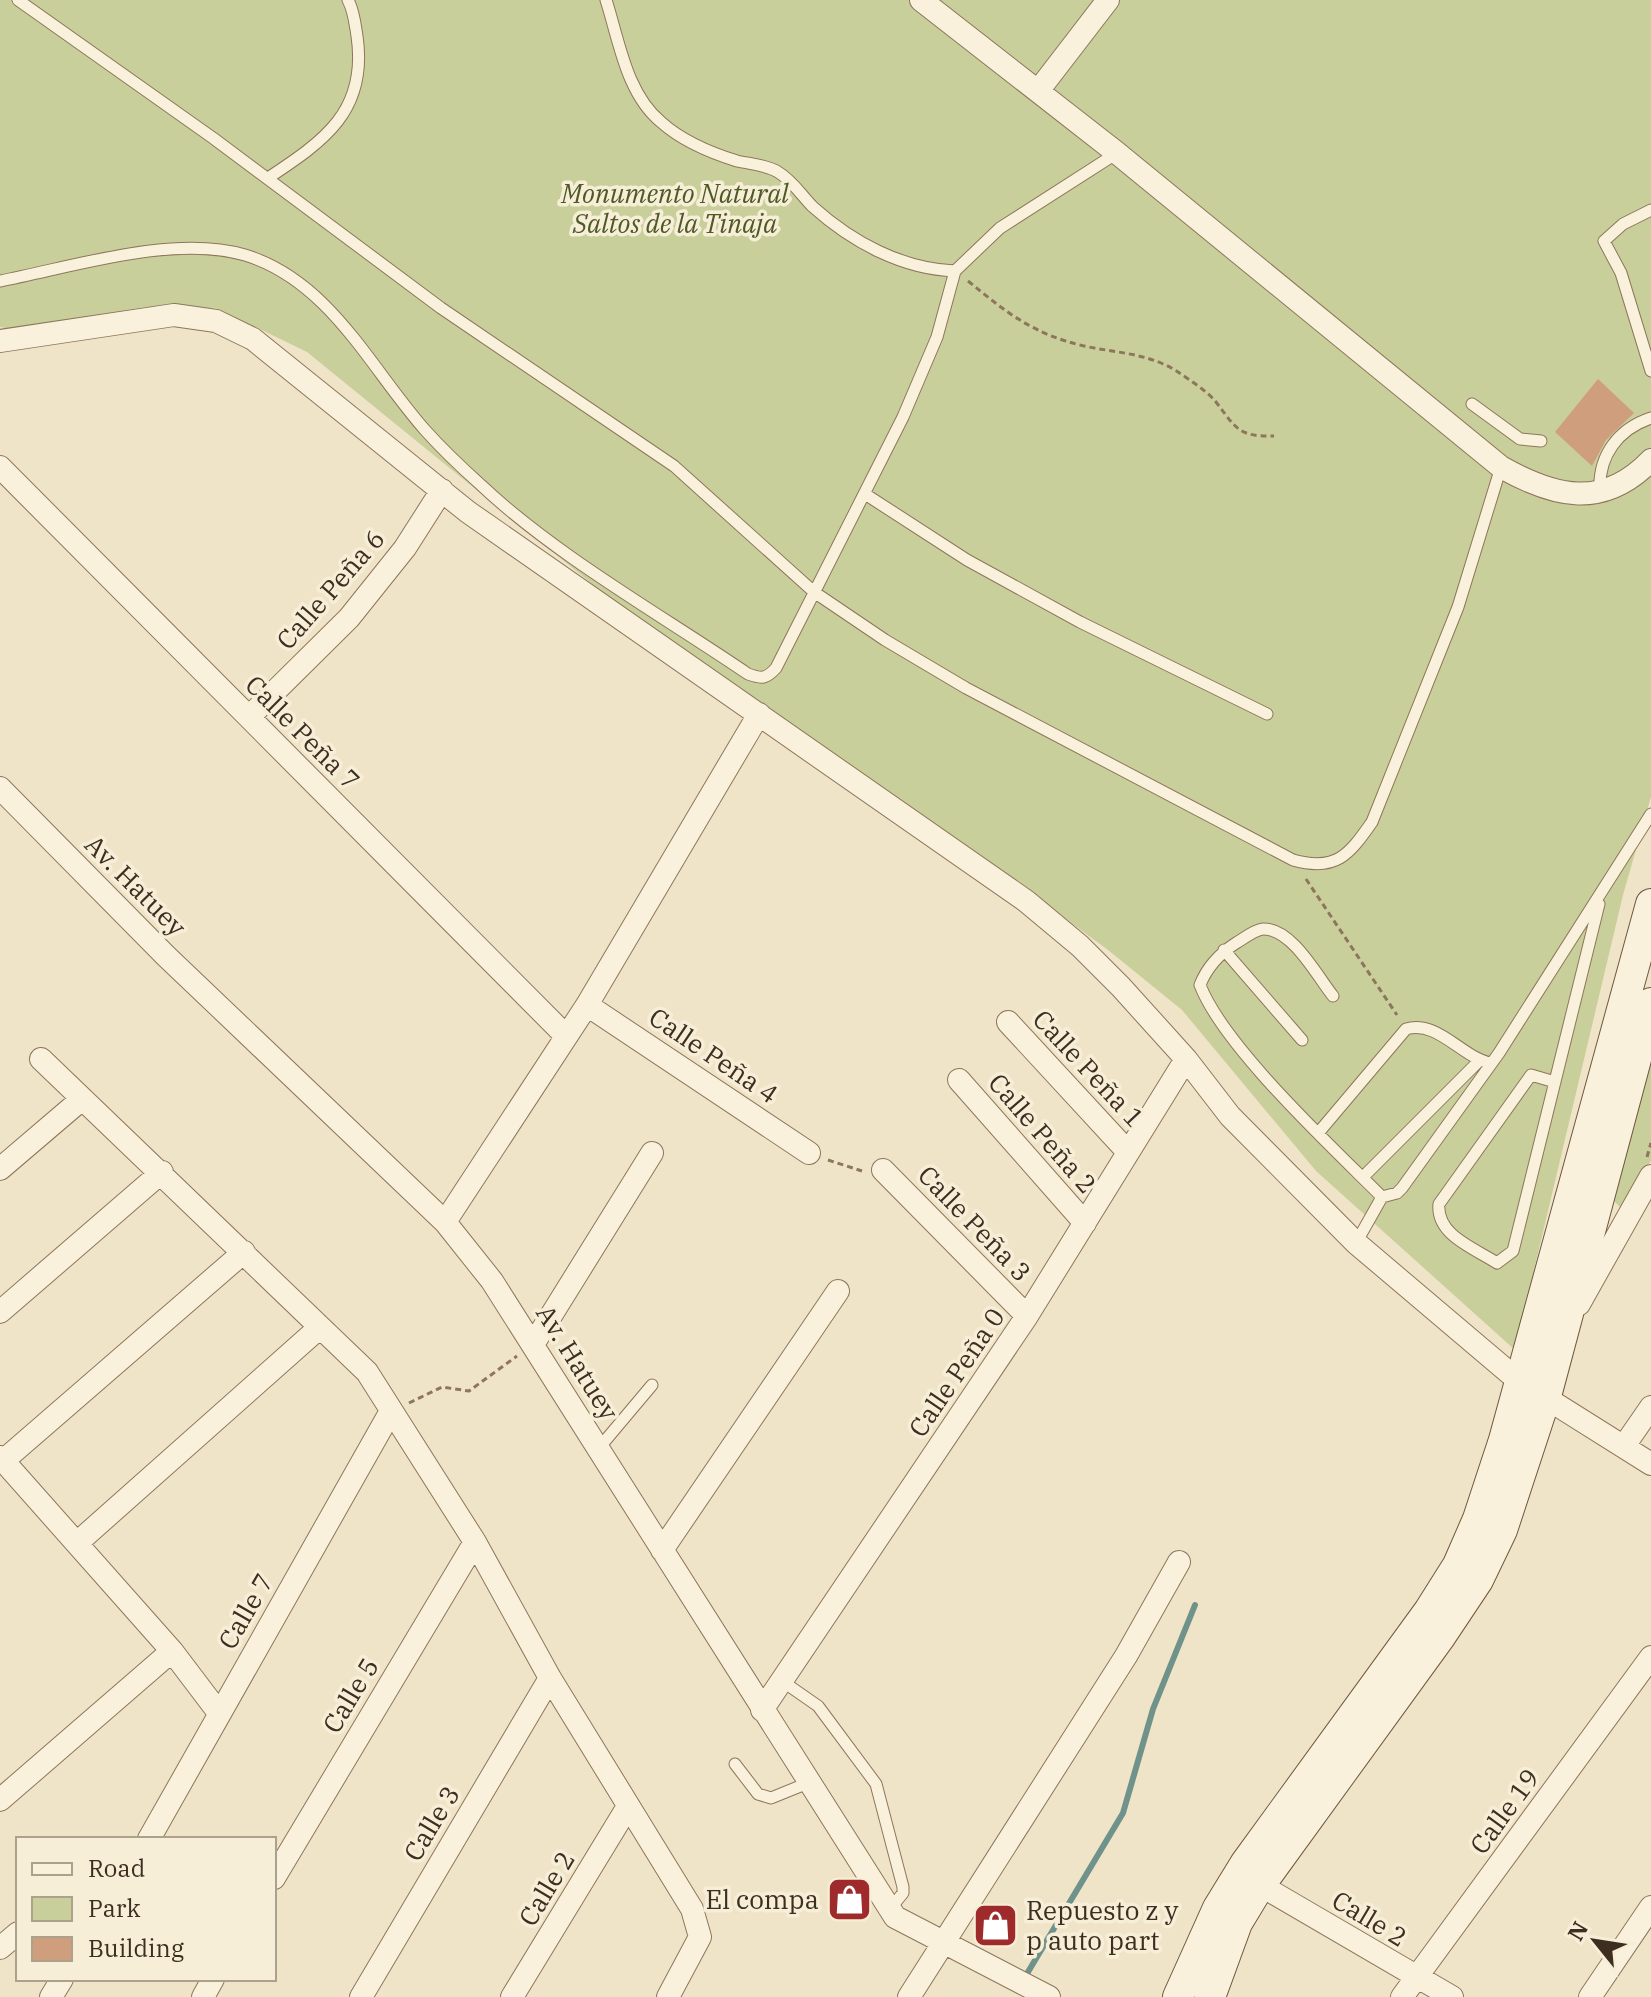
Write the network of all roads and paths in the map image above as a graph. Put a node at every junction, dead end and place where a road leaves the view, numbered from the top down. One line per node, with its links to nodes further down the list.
1 (18, 0): 8 (lane)
2 (348, 0): 8 (lane)
3 (606, 0): 10 (lane)
4 (921, 0): 6 (street)
5 (1108, 0): 6 (street)
6 (1038, 91): 7 (street)
7 (1117, 153): 10 (lane); 19 (street)
8 (268, 178): 24 (lane)
9 (1651, 210): 13 (lane)
10 (955, 271): 16 (path); 23 (lane)
11 (0, 281): 24 (lane)
12 (0, 341): 21 (street)
13 (1651, 371)
14 (1472, 404): 17 (lane)
15 (1651, 418): 22 (lane)
16 (1274, 436)
17 (1541, 441)
18 (0, 467): 27 (street, Calle Peña 7)
19 (1501, 467): 22 (street); 30 (lane)
20 (1647, 472): 22 (street)
21 (442, 490): 25 (street); 27 (street, Calle Peña 6)
22 (1600, 491)
23 (865, 494): 24 (lane); 26 (lane)
24 (814, 592): 30 (lane)
25 (759, 714): 36 (street); 42 (street)
26 (1267, 714)
27 (249, 717): 39 (street, Calle Peña 7)
28 (0, 788): 57 (street, Av. Hatuey)
29 (1651, 814): 31 (lane)
30 (1293, 860): 38 (path)
31 (1602, 892): 43 (lane); 45 (lane)
32 (1651, 904): 67 (main road)
33 (1224, 950): 34 (lane); 40 (lane); 47 (lane)
34 (1333, 996)
35 (1651, 1003): 65 (main road)
36 (587, 1005): 39 (street); 50 (street, Calle Peña 4)
37 (1008, 1022): 48 (street, Calle Peña 1)
38 (1406, 1029): 43 (lane); 47 (lane)
39 (566, 1036): 57 (street)
40 (1302, 1040)
41 (41, 1059): 46 (street)
42 (1186, 1059): 48 (street, Calle Peña 0); 59 (street)
43 (1485, 1062): 55 (lane); 56 (lane)
44 (959, 1080): 58 (street, Calle Peña 2)
45 (1555, 1082): 45 (lane)
46 (82, 1099): 51 (street); 53 (street)
47 (1319, 1132): 55 (lane)
48 (1128, 1152): 58 (street, Calle Peña 0)
49 (652, 1153): 66 (street)
50 (809, 1153): 52 (path)
51 (0, 1169)
52 (883, 1170): 63 (street, Calle Peña 3)
53 (162, 1172): 60 (street); 62 (street)
54 (1651, 1176): 65 (street)
55 (1363, 1177): 56 (lane)
56 (1382, 1197): 59 (lane)
57 (445, 1222): 66 (street, Av. Hatuey)
58 (1085, 1223): 63 (street, Calle Peña 0)
59 (1356, 1243): 67 (street)
60 (244, 1252): 64 (street); 74 (street)
61 (838, 1291): 78 (street)
62 (0, 1312)
63 (1027, 1316): 83 (street, Calle Peña 0)
64 (319, 1328): 71 (street); 77 (street)
65 (1563, 1333): 69 (main road)
66 (534, 1343): 71 (path); 73 (street, Av. Hatuey)
67 (1519, 1381): 69 (street); 104 (main road)
68 (652, 1385): 73 (lane)
69 (1546, 1396): 72 (street); 92 (main road)
70 (1651, 1407): 72 (street)
71 (391, 1411): 76 (street); 85 (street, Calle 7)
72 (1624, 1446): 75 (street)
73 (599, 1448): 78 (street, Av. Hatuey)
74 (2, 1459): 77 (street)
75 (1651, 1464)
76 (475, 1542): 82 (street); 91 (street, Calle 5)
77 (77, 1543): 80 (street)
78 (662, 1550): 84 (street, Av. Hatuey)
79 (1179, 1562): 96 (street)
80 (172, 1651): 85 (street); 88 (street)
81 (1651, 1657): 98 (street, Calle 19)
82 (550, 1678): 89 (street); 99 (street, Calle 3)
83 (782, 1681): 84 (street, Calle Peña 0); 94 (lane)
84 (762, 1710): 87 (street, Av. Hatuey)
85 (219, 1713): 90 (street, Calle 7)
86 (735, 1764): 87 (lane)
87 (808, 1783): 94 (street, Av. Hatuey)
88 (0, 1800)
89 (627, 1808): 100 (street, Calle 2); 101 (street)
90 (150, 1837)
91 (276, 1875)
92 (1260, 1885): 98 (street, Calle 2); 105 (main road)
93 (1651, 1907): 108 (street)
94 (890, 1909): 96 (street, Av. Hatuey)
95 (16, 1935): 97 (street)
96 (943, 1943): 102 (street); 103 (street, Av. Hatuey)
97 (0, 1948)
98 (1416, 1979): 106 (street, Calle 19); 107 (street, Calle 2)
99 (361, 1997)
100 (512, 1997)
101 (668, 1997)
102 (909, 1997)
103 (1049, 1997)
104 (1178, 1997)
105 (1210, 1997)
106 (1402, 1997)
107 (1452, 1997)
108 (1590, 1997)

